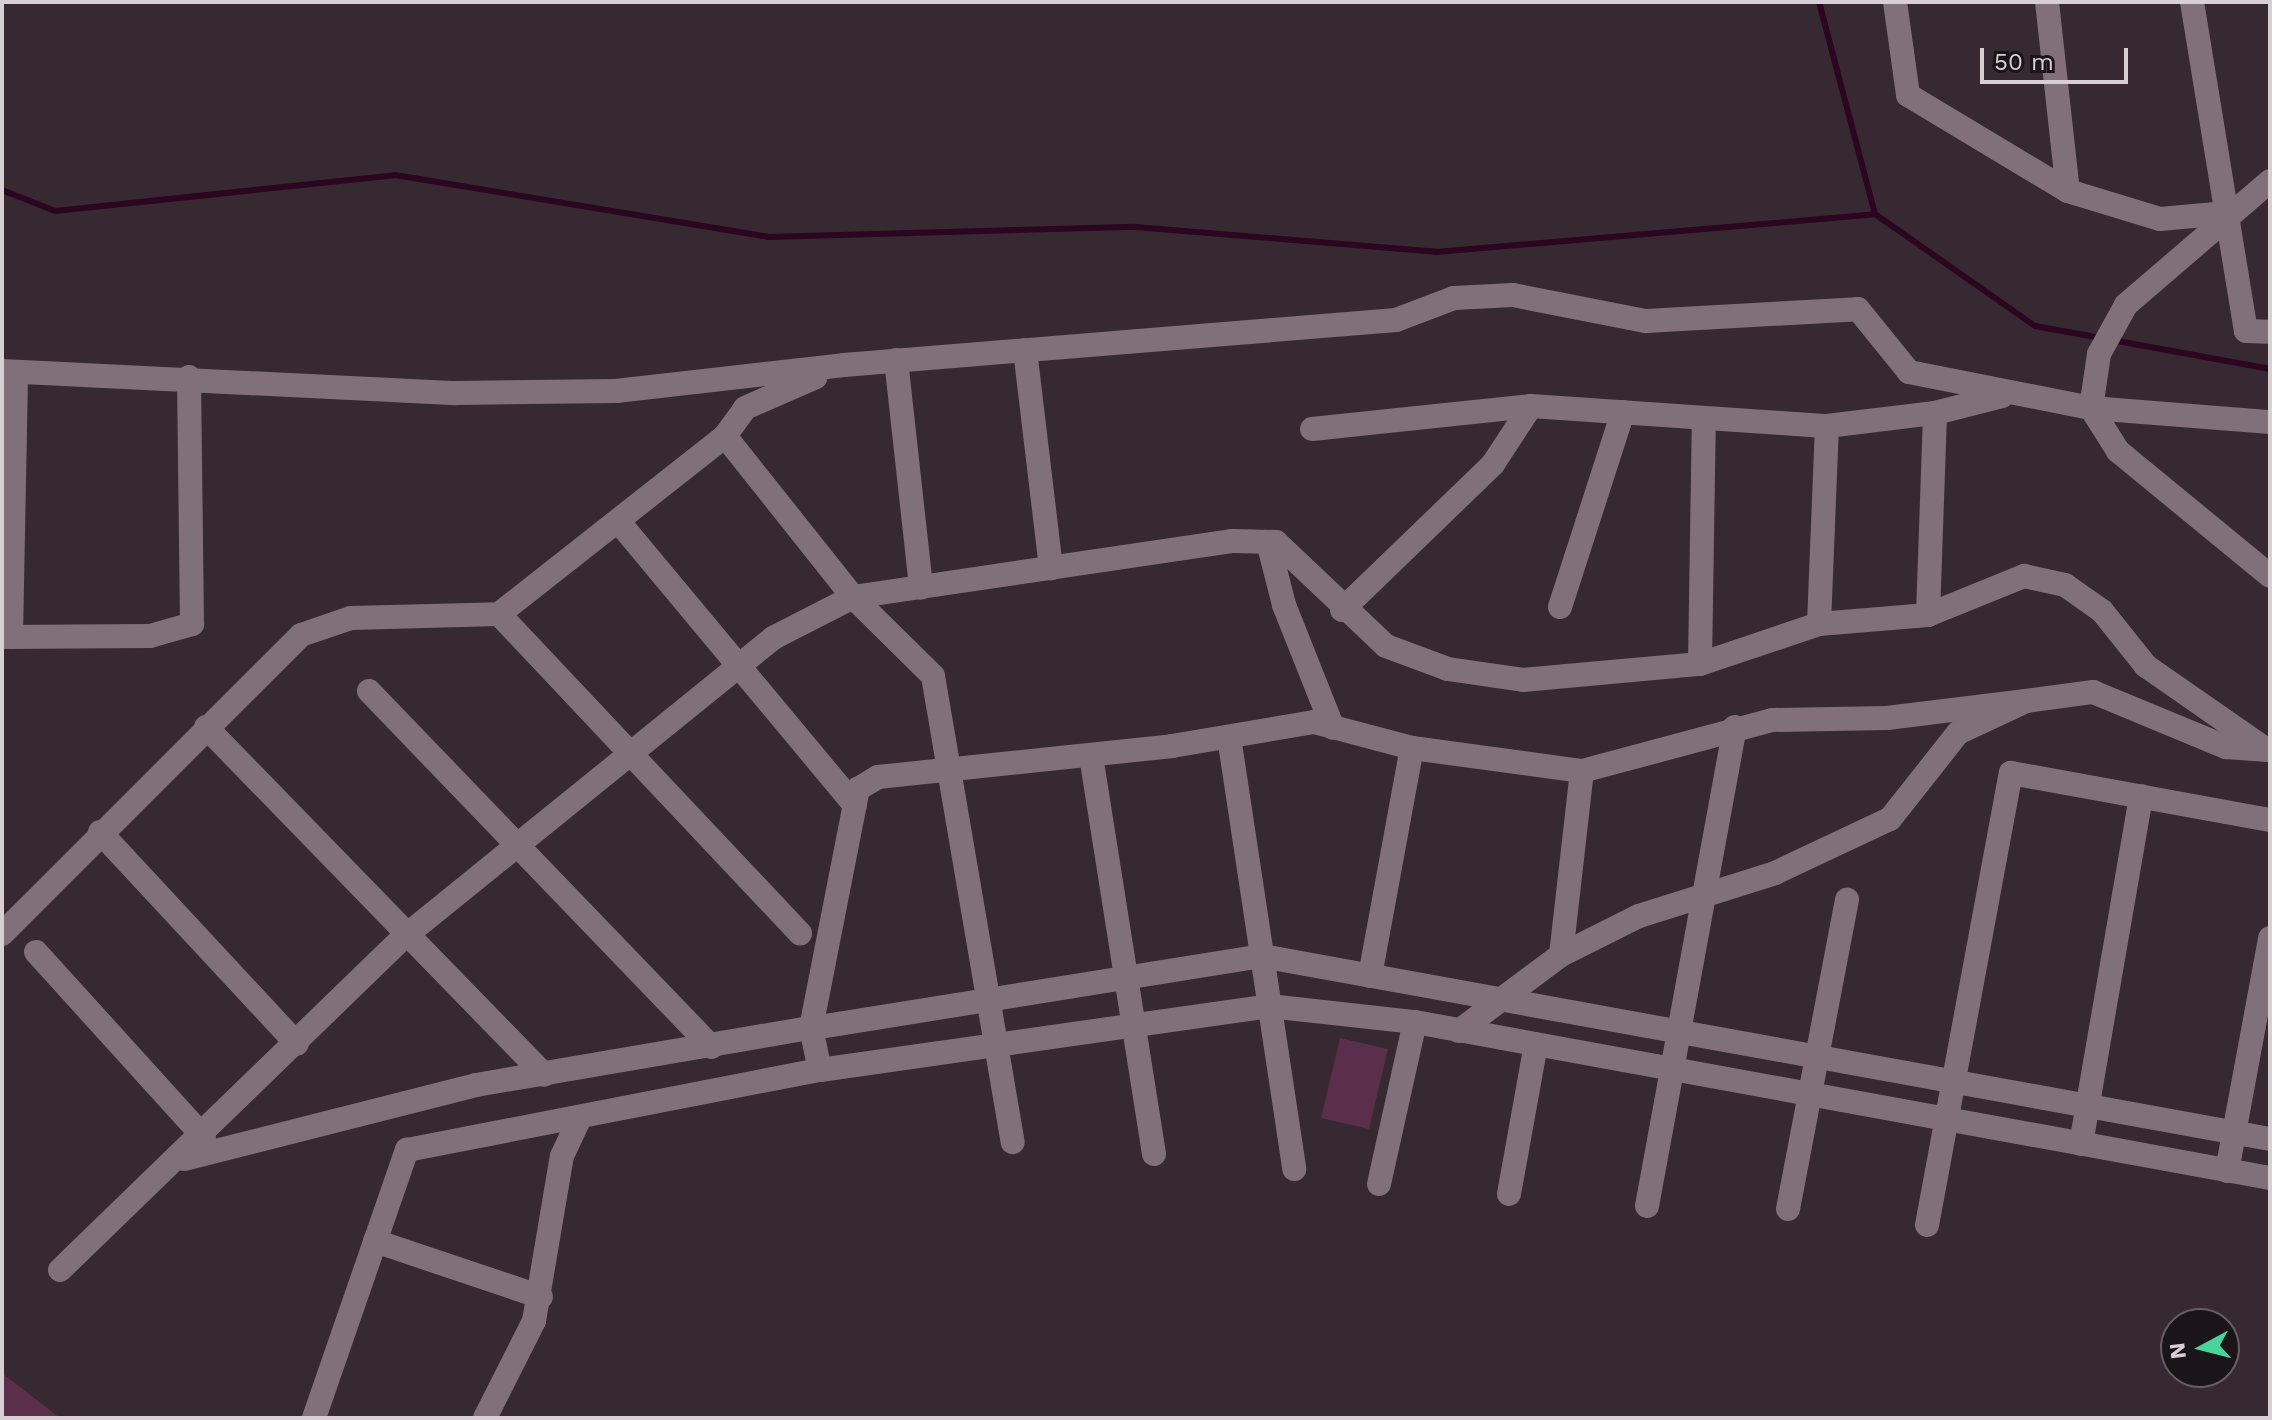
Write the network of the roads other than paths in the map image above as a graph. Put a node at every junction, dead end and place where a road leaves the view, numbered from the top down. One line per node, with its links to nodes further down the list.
1 (2047, 2): 5 (street)
2 (2192, 2): 6 (street)
3 (1902, 3): 5 (street)
4 (2270, 181): 6 (street)
5 (2068, 191): 6 (street)
6 (2227, 213): 7 (street); 15 (street)
7 (2270, 332)
8 (1025, 350): 9 (street); 13 (street); 25 (street)
9 (896, 360): 10 (street); 27 (street)
10 (844, 365): 12 (street); 22 (street)
11 (9, 372): 12 (street); 34 (street)
12 (189, 377): 34 (street)
13 (2005, 395): 15 (street); 17 (street)
14 (1531, 406): 16 (street); 21 (street); 30 (street)
15 (2091, 408): 19 (street); 26 (street)
16 (1623, 412): 18 (street); 29 (street)
17 (1935, 413): 20 (street); 32 (street)
18 (1704, 418): 20 (street); 35 (street)
19 (2270, 422)
20 (1827, 426): 33 (street)
21 (1312, 429)
22 (725, 436): 23 (street); 28 (street)
23 (618, 521): 31 (street); 36 (street)
24 (1268, 542): 25 (street); 30 (street); 41 (street)
25 (1051, 568): 27 (street)
26 (2270, 576)
27 (921, 588): 28 (street)
28 (853, 597): 36 (street); 47 (street)
29 (1560, 607)
30 (1342, 610): 35 (street)
31 (499, 614): 39 (street); 45 (street)
32 (1928, 615): 33 (street); 44 (street)
33 (1819, 624): 35 (street)
34 (7, 637)
35 (1700, 664)
36 (739, 665): 45 (street); 50 (street)
37 (369, 691): 53 (street)
38 (2026, 701): 40 (street); 44 (street); 54 (street)
39 (206, 727): 52 (street); 58 (street)
40 (1735, 727): 48 (street); 54 (street)
41 (1333, 728): 42 (street); 43 (street)
42 (1229, 737): 46 (street); 62 (street)
43 (1412, 748): 48 (street); 64 (street)
44 (2268, 750)
45 (630, 753): 53 (street); 56 (street)
46 (1091, 756): 47 (street); 63 (street)
47 (950, 768): 50 (street); 66 (street)
48 (1582, 771): 61 (street)
49 (2141, 796): 51 (street); 81 (street); 83 (street)
50 (855, 805): 70 (street)
51 (2270, 820)
52 (100, 832): 57 (street); 73 (street)
53 (518, 845): 58 (street); 76 (street)
54 (1704, 894): 61 (street); 72 (street)
55 (1847, 900): 77 (street)
56 (800, 933)
57 (2, 934)
58 (404, 937): 73 (street); 80 (street)
59 (2270, 938): 86 (street)
60 (36, 952): 87 (street)
61 (1561, 955): 65 (street)
62 (1262, 956): 63 (street); 64 (street); 67 (street)
63 (1125, 975): 66 (street); 69 (street)
64 (1370, 976): 65 (street)
65 (1499, 999): 71 (street); 72 (street)
66 (990, 1000): 70 (street); 75 (street)
67 (1269, 1006): 68 (street); 69 (street); 93 (street)
68 (1415, 1022): 71 (street); 96 (street)
69 (1133, 1025): 75 (street); 91 (street)
70 (811, 1028): 76 (street); 79 (street)
71 (1459, 1031): 74 (street)
72 (1679, 1032): 77 (street); 78 (street)
73 (297, 1044): 87 (street)
74 (1536, 1044): 78 (street); 97 (street)
75 (997, 1045): 79 (street); 89 (street)
76 (712, 1047): 80 (street)
77 (1816, 1056): 81 (street); 82 (street)
78 (1672, 1069): 82 (street); 98 (street)
79 (820, 1070): 85 (street)
80 (544, 1075): 92 (street)
81 (1954, 1082): 83 (street); 84 (street)
82 (1809, 1094): 84 (street); 99 (street)
83 (2088, 1106): 86 (street); 90 (street)
84 (1947, 1119): 90 (street); 100 (street)
85 (578, 1122): 101 (street); 103 (street)
86 (2234, 1133): 88 (street); 94 (street)
87 (204, 1137): 92 (street)
88 (2270, 1139)
89 (1013, 1142)
90 (2081, 1144): 94 (street)
91 (1154, 1154)
92 (181, 1160): 102 (street)
93 (1294, 1169)
94 (2227, 1171): 95 (street)
95 (2270, 1178)
96 (1379, 1184)
97 (1509, 1194)
98 (1647, 1206)
99 (1788, 1209)
100 (1927, 1225)
101 (375, 1241): 103 (street); 104 (street)
102 (60, 1270)
103 (541, 1297): 105 (street)
104 (314, 1418)
105 (485, 1418)

